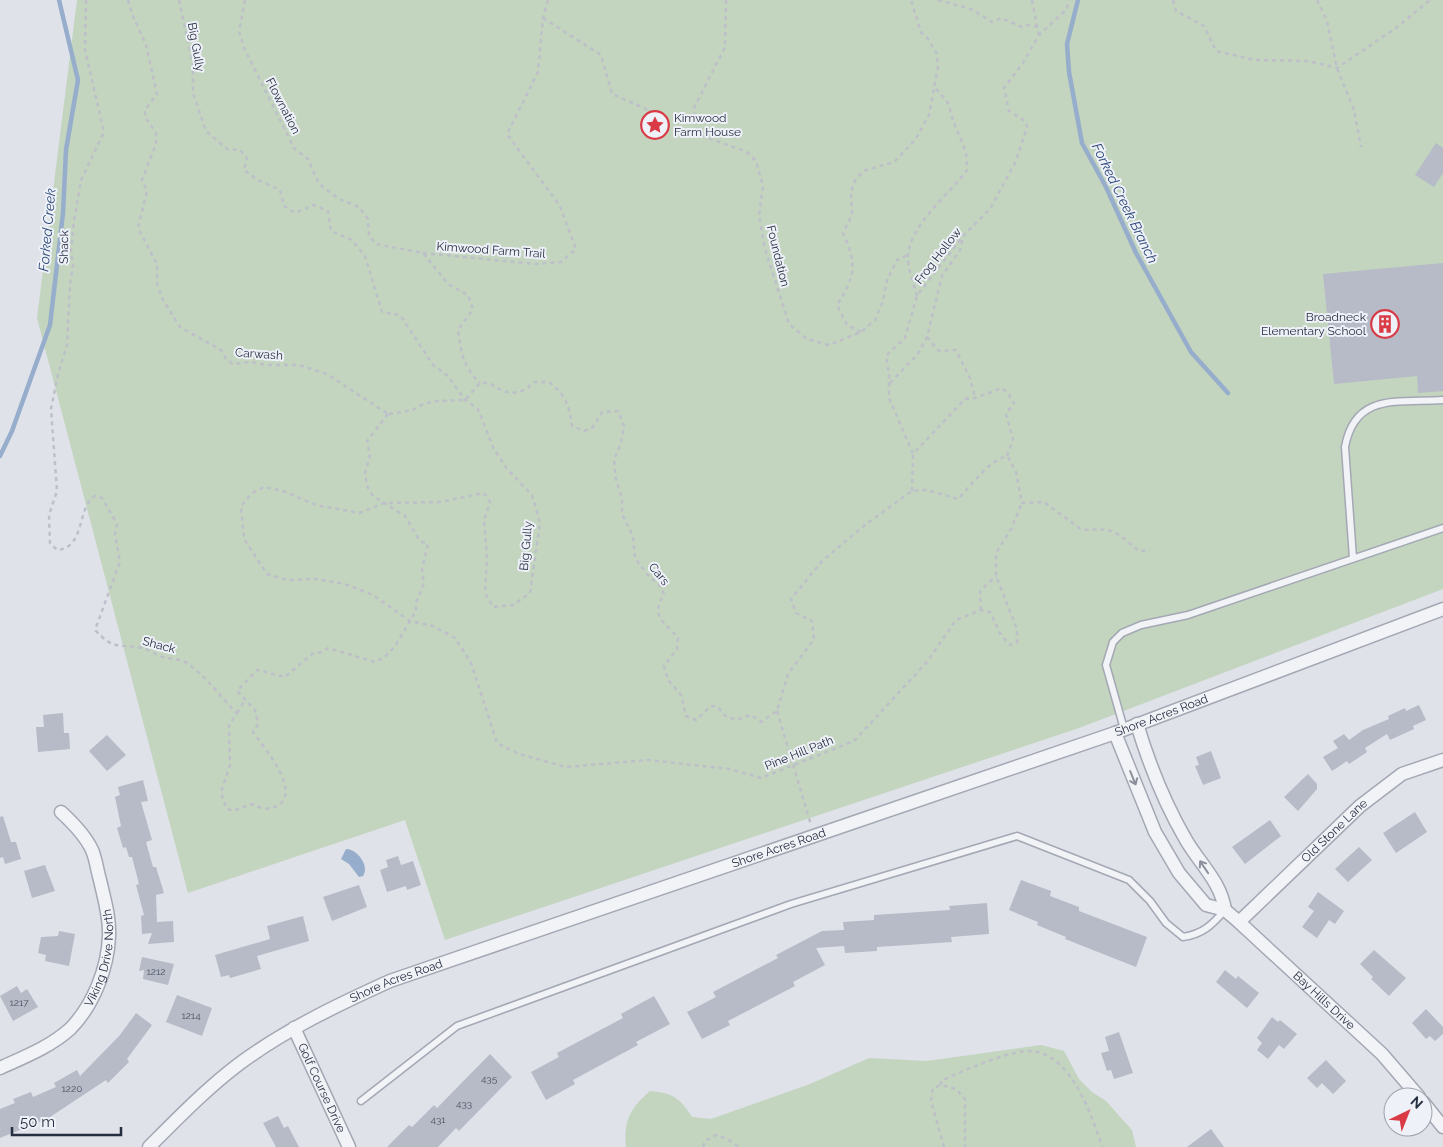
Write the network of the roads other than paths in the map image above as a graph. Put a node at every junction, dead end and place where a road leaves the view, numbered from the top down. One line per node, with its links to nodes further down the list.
1 (1443, 400): 3 (lane)
2 (1443, 528): 3 (lane)
3 (1353, 558): 5 (lane)
4 (1443, 609): 5 (street, Shore Acres Road)
5 (1125, 728): 8 (street, one-way to 5); 8 (street, Bay Hills Drive, one-way to 8); 10 (street, Shore Acres Road)
6 (1443, 760): 9 (street, Old Stone Lane)
7 (62, 812): 11 (street, Viking Drive North)
8 (1225, 910): 9 (street, Bay Hills Drive); 13 (lane)
9 (1239, 922): 12 (street, Bay Hills Drive)
10 (294, 1028): 16 (street, Shore Acres Road); 17 (street, Golf Course Drive)
11 (0, 1068)
12 (1410, 1087)
13 (361, 1101)
14 (1433, 1114): 15 (street)
15 (1443, 1127)
16 (149, 1147)
17 (349, 1147)

